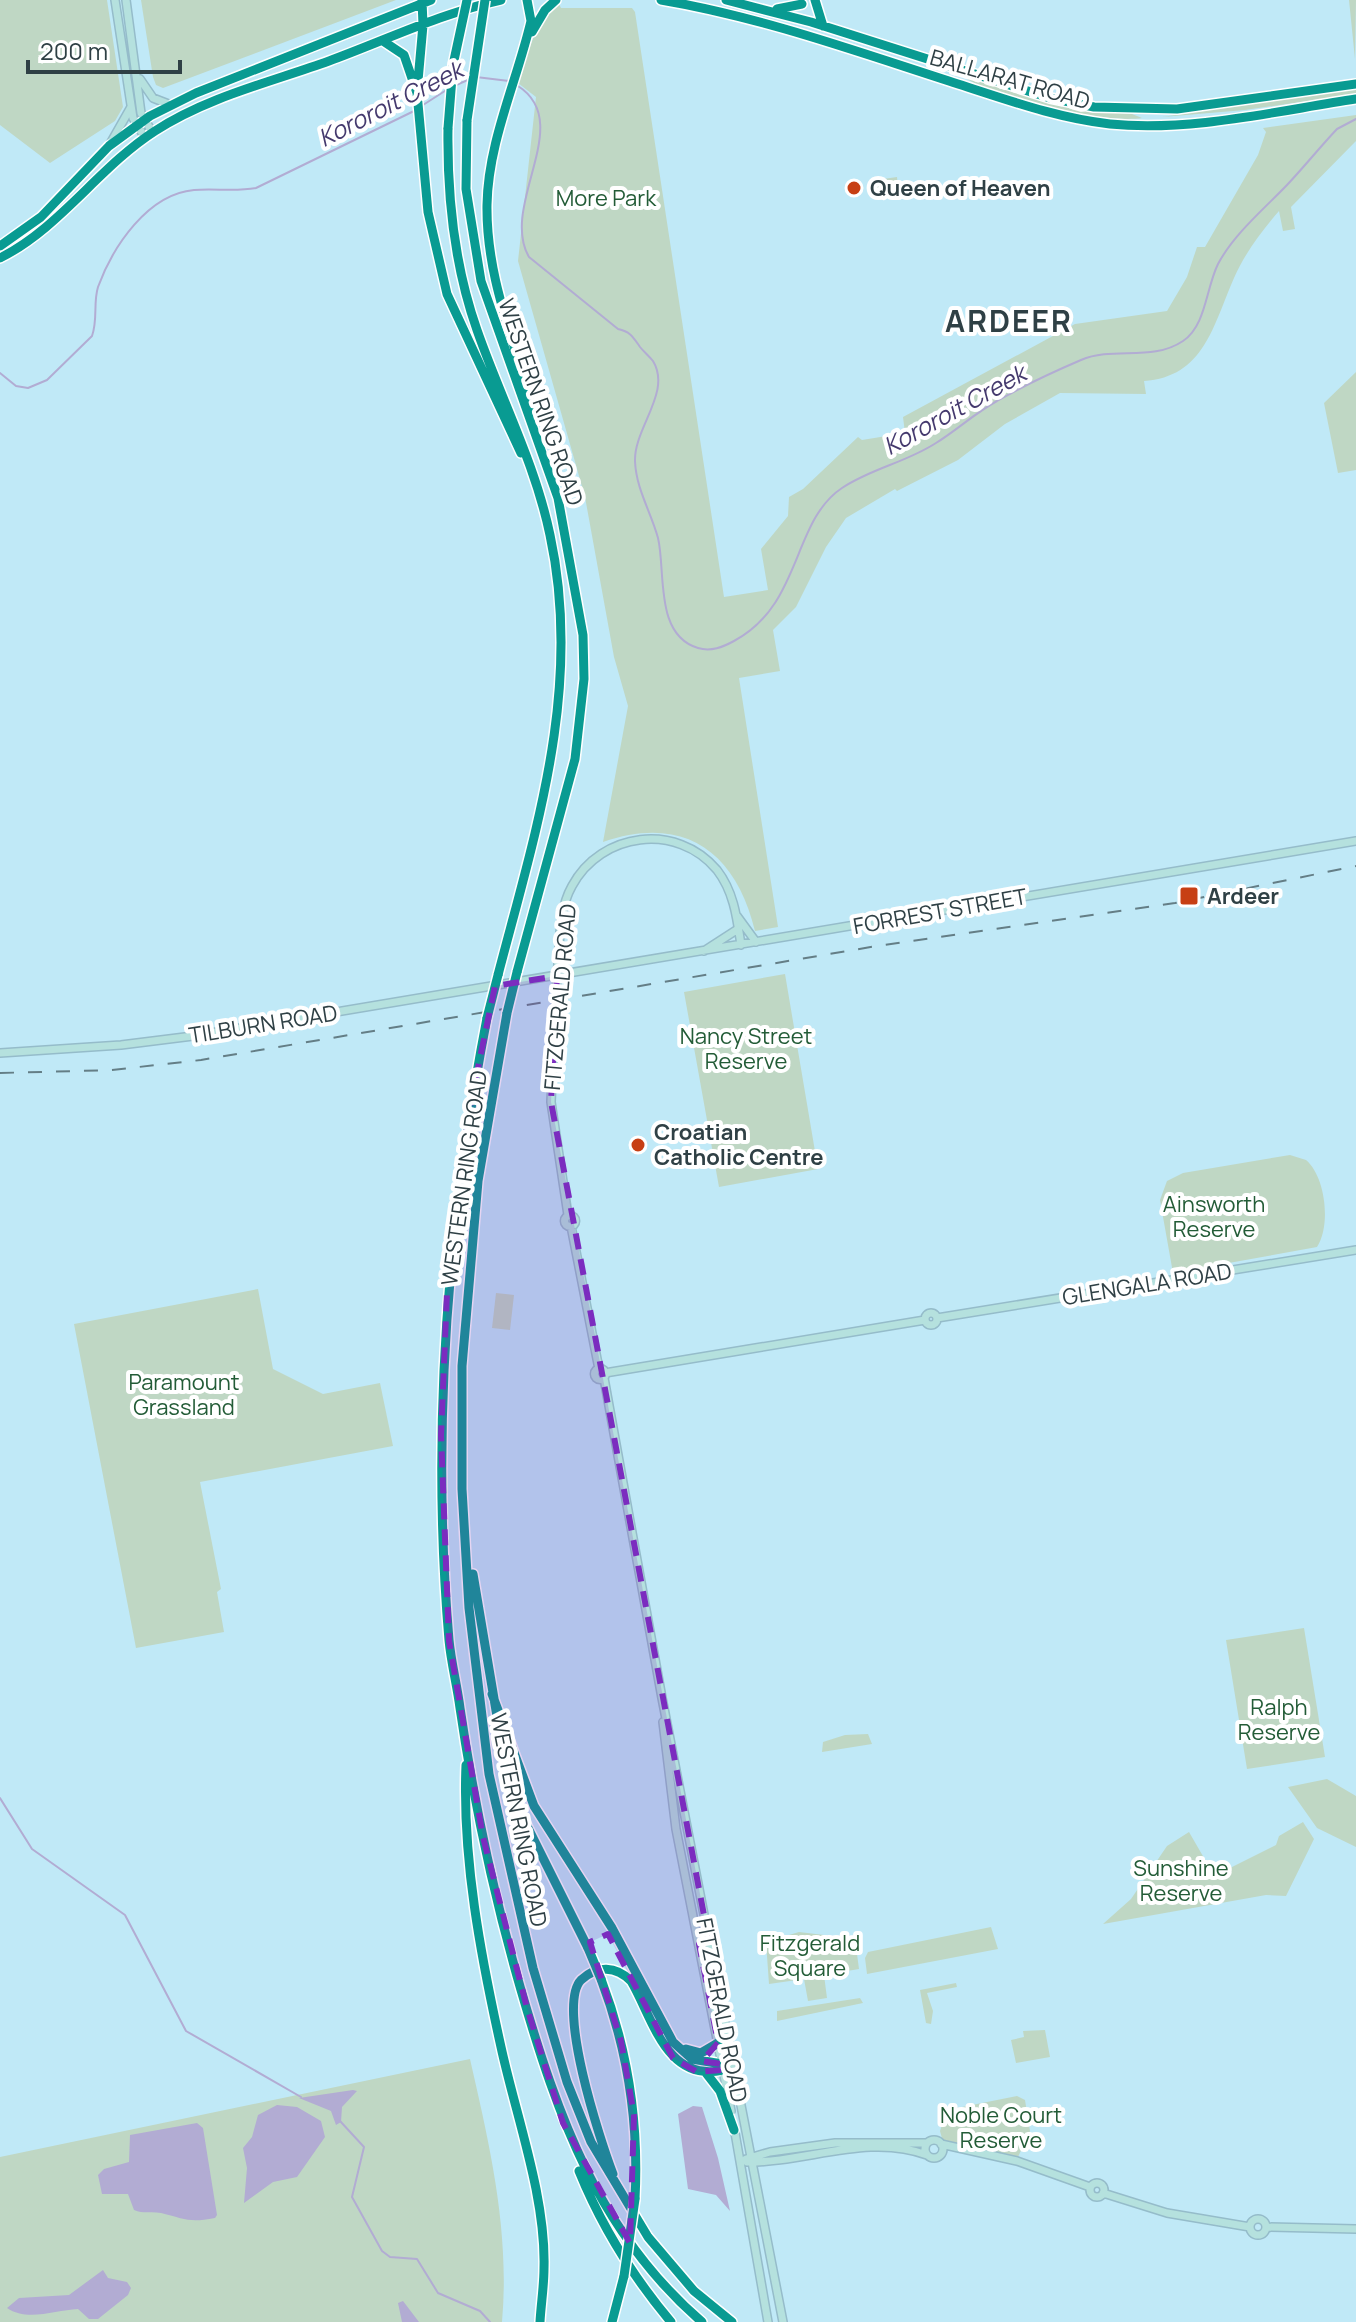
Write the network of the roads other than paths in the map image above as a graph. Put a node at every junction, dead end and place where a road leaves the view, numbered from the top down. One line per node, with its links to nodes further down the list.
1 (115, 0): 28 (street)
2 (126, 0): 21 (street)
3 (405, 0): 15 (highway)
4 (467, 0): 41 (highway, WESTERN RING ROAD, bridge)
5 (485, 0): 40 (highway, WESTERN RING ROAD, bridge)
6 (501, 0): 16 (highway)
7 (527, 0): 19 (highway)
8 (556, 0): 19 (highway)
9 (661, 0): 22 (highway, BALLARAT ROAD)
10 (726, 0): 14 (highway, BALLARAT ROAD)
11 (815, 0): 17 (highway)
12 (425, 1): 15 (highway); 16 (highway)
13 (802, 4): 14 (highway)
14 (753, 7): 17 (highway, BALLARAT ROAD)
15 (393, 14): 27 (highway)
16 (423, 25): 18 (highway); 24 (highway)
17 (823, 26): 20 (highway, BALLARAT ROAD)
18 (383, 41): 24 (highway); 34 (highway)
19 (524, 49): 40 (highway)
20 (958, 69): 22 (highway); 30 (highway, BALLARAT ROAD)
21 (137, 74): 27 (street); 32 (street)
22 (958, 84): 26 (highway, BALLARAT ROAD)
23 (1356, 84): 30 (highway, BALLARAT ROAD)
24 (417, 93): 41 (highway)
25 (1356, 99): 33 (highway, BALLARAT ROAD)
26 (1017, 104): 29 (highway); 31 (highway); 33 (highway, BALLARAT ROAD)
27 (171, 105): 32 (highway)
28 (131, 107): 32 (street); 35 (street)
29 (1005, 109)
30 (1154, 111): 33 (highway)
31 (1024, 117)
32 (141, 123): 34 (street); 35 (highway)
33 (1155, 126)
34 (148, 135): 37 (highway)
35 (109, 146): 36 (highway)
36 (51, 207): 37 (highway); 38 (highway)
37 (59, 215): 39 (highway)
38 (0, 246)
39 (0, 258)
40 (543, 449): 52 (highway, WESTERN RING ROAD, bridge)
41 (540, 492): 55 (highway, WESTERN RING ROAD, bridge)
42 (1356, 841): 45 (street, FORREST STREET)
43 (737, 916): 44 (street, FITZGERALD ROAD); 45 (street); 51 (street, FITZGERALD ROAD, bridge)
44 (738, 929): 46 (street, FITZGERALD ROAD); 47 (street)
45 (756, 942): 46 (street, FORREST STREET)
46 (741, 945): 47 (street, FORREST STREET)
47 (703, 952): 48 (street, FORREST STREET)
48 (525, 981): 49 (street, TILBURN ROAD)
49 (0, 1053)
50 (1356, 1250): 51 (street, GLENGALA ROAD)
51 (601, 1375): 54 (street, FITZGERALD ROAD)
52 (468, 1547): 53 (highway); 73 (highway, WESTERN RING ROAD)
53 (492, 1694): 58 (highway); 73 (highway, bridge)
54 (662, 1698): 56 (street, FITZGERALD ROAD); 57 (street, FITZGERALD ROAD)
55 (466, 1749): 62 (highway, WESTERN RING ROAD); 75 (highway)
56 (709, 1945): 57 (street); 60 (street, FITZGERALD ROAD)
57 (699, 1947): 59 (street, FITZGERALD ROAD)
58 (662, 2018): 59 (highway); 60 (highway)
59 (718, 2043): 60 (street, FITZGERALD ROAD)
60 (725, 2067): 61 (highway); 63 (street, FITZGERALD ROAD); 69 (street, FITZGERALD ROAD)
61 (706, 2073): 63 (highway); 73 (highway)
62 (563, 2123): 77 (highway); 78 (highway, WESTERN RING ROAD)
63 (734, 2130): 71 (street, FITZGERALD ROAD)
64 (927, 2143): 65 (street); 67 (street); 69 (street)
65 (941, 2144): 66 (street); 68 (street)
66 (966, 2152): 68 (street); 74 (street)
67 (927, 2155): 68 (street); 70 (street)
68 (940, 2156)
69 (750, 2159): 70 (street); 71 (street); 72 (street, FITZGERALD ROAD)
70 (775, 2159): 72 (street)
71 (741, 2161): 80 (street, FITZGERALD ROAD)
72 (753, 2176): 81 (street, FITZGERALD ROAD)
73 (631, 2202): 76 (highway, bridge); 79 (highway, WESTERN RING ROAD)
74 (1356, 2229)
75 (540, 2322)
76 (612, 2322)
77 (671, 2322)
78 (702, 2322)
79 (732, 2322)
80 (768, 2322)
81 (781, 2322)

